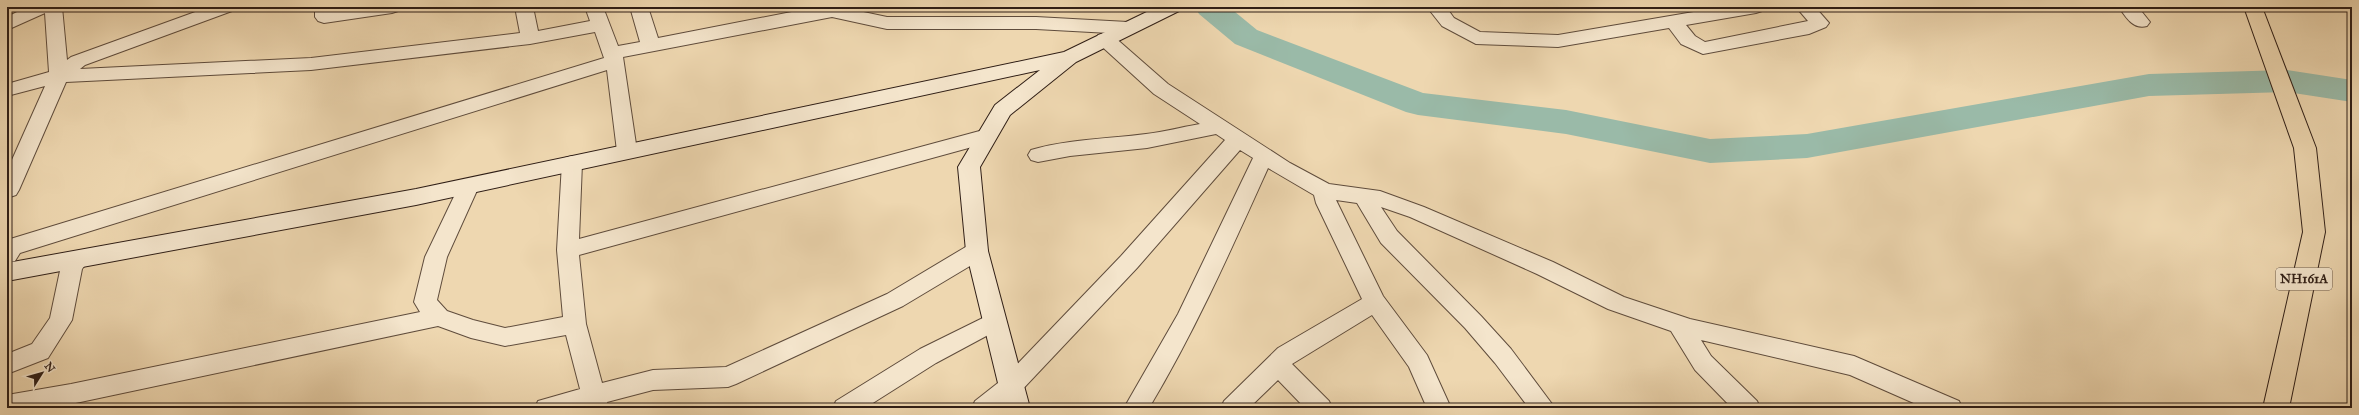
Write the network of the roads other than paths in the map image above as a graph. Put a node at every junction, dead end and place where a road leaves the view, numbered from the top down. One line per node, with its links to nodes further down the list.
1 (42, 7): 20 (street)
2 (53, 7): 28 (street)
3 (226, 7): 28 (street)
4 (324, 7): 5 (street)
5 (392, 7)
6 (524, 7): 23 (street)
7 (594, 7): 21 (street)
8 (639, 7): 25 (street)
9 (1015, 7): 19 (street)
10 (1172, 7): 22 (street)
11 (1436, 7): 17 (street)
12 (1756, 7): 17 (street)
13 (1805, 7): 17 (street)
14 (2128, 7): 18 (street)
15 (2253, 7): 66 (highway, NH161A)
16 (829, 9): 19 (street); 25 (street)
17 (1673, 21)
18 (2141, 22)
19 (1036, 23): 22 (street)
20 (7, 24)
21 (602, 25): 23 (street); 26 (street)
22 (1128, 28): 24 (street)
23 (530, 38): 28 (street)
24 (1105, 40): 27 (street); 30 (street)
25 (651, 46): 26 (street)
26 (614, 57): 33 (street); 43 (street)
27 (1069, 57): 31 (street); 33 (street)
28 (58, 76): 29 (street); 38 (street)
29 (7, 90)
30 (1219, 127): 32 (street); 34 (street)
31 (987, 136): 41 (street); 42 (street)
32 (1238, 139): 35 (street); 53 (street)
33 (627, 151): 36 (street)
34 (1038, 155)
35 (1264, 156): 39 (street); 59 (street)
36 (572, 163): 37 (street); 41 (street)
37 (469, 186): 44 (street); 47 (street)
38 (7, 191)
39 (1324, 191): 40 (street); 46 (street)
40 (1363, 196): 50 (street); 63 (street)
41 (568, 250): 49 (street)
42 (977, 251): 48 (street); 54 (street)
43 (7, 255)
44 (79, 259): 45 (street); 51 (street)
45 (7, 272)
46 (1375, 302): 52 (street); 62 (street)
47 (439, 317): 49 (street); 55 (street)
48 (995, 321): 53 (street); 57 (street)
49 (575, 324): 54 (street)
50 (1679, 325): 64 (street); 65 (street)
51 (7, 364)
52 (1278, 365): 60 (street); 61 (street)
53 (1014, 397): 58 (street)
54 (595, 402): 56 (street)
55 (7, 405)
56 (546, 408)
57 (845, 408)
58 (984, 408)
59 (1136, 408)
60 (1234, 408)
61 (1320, 408)
62 (1439, 408)
63 (1542, 408)
64 (1748, 408)
65 (1950, 408)
66 (2276, 408)

